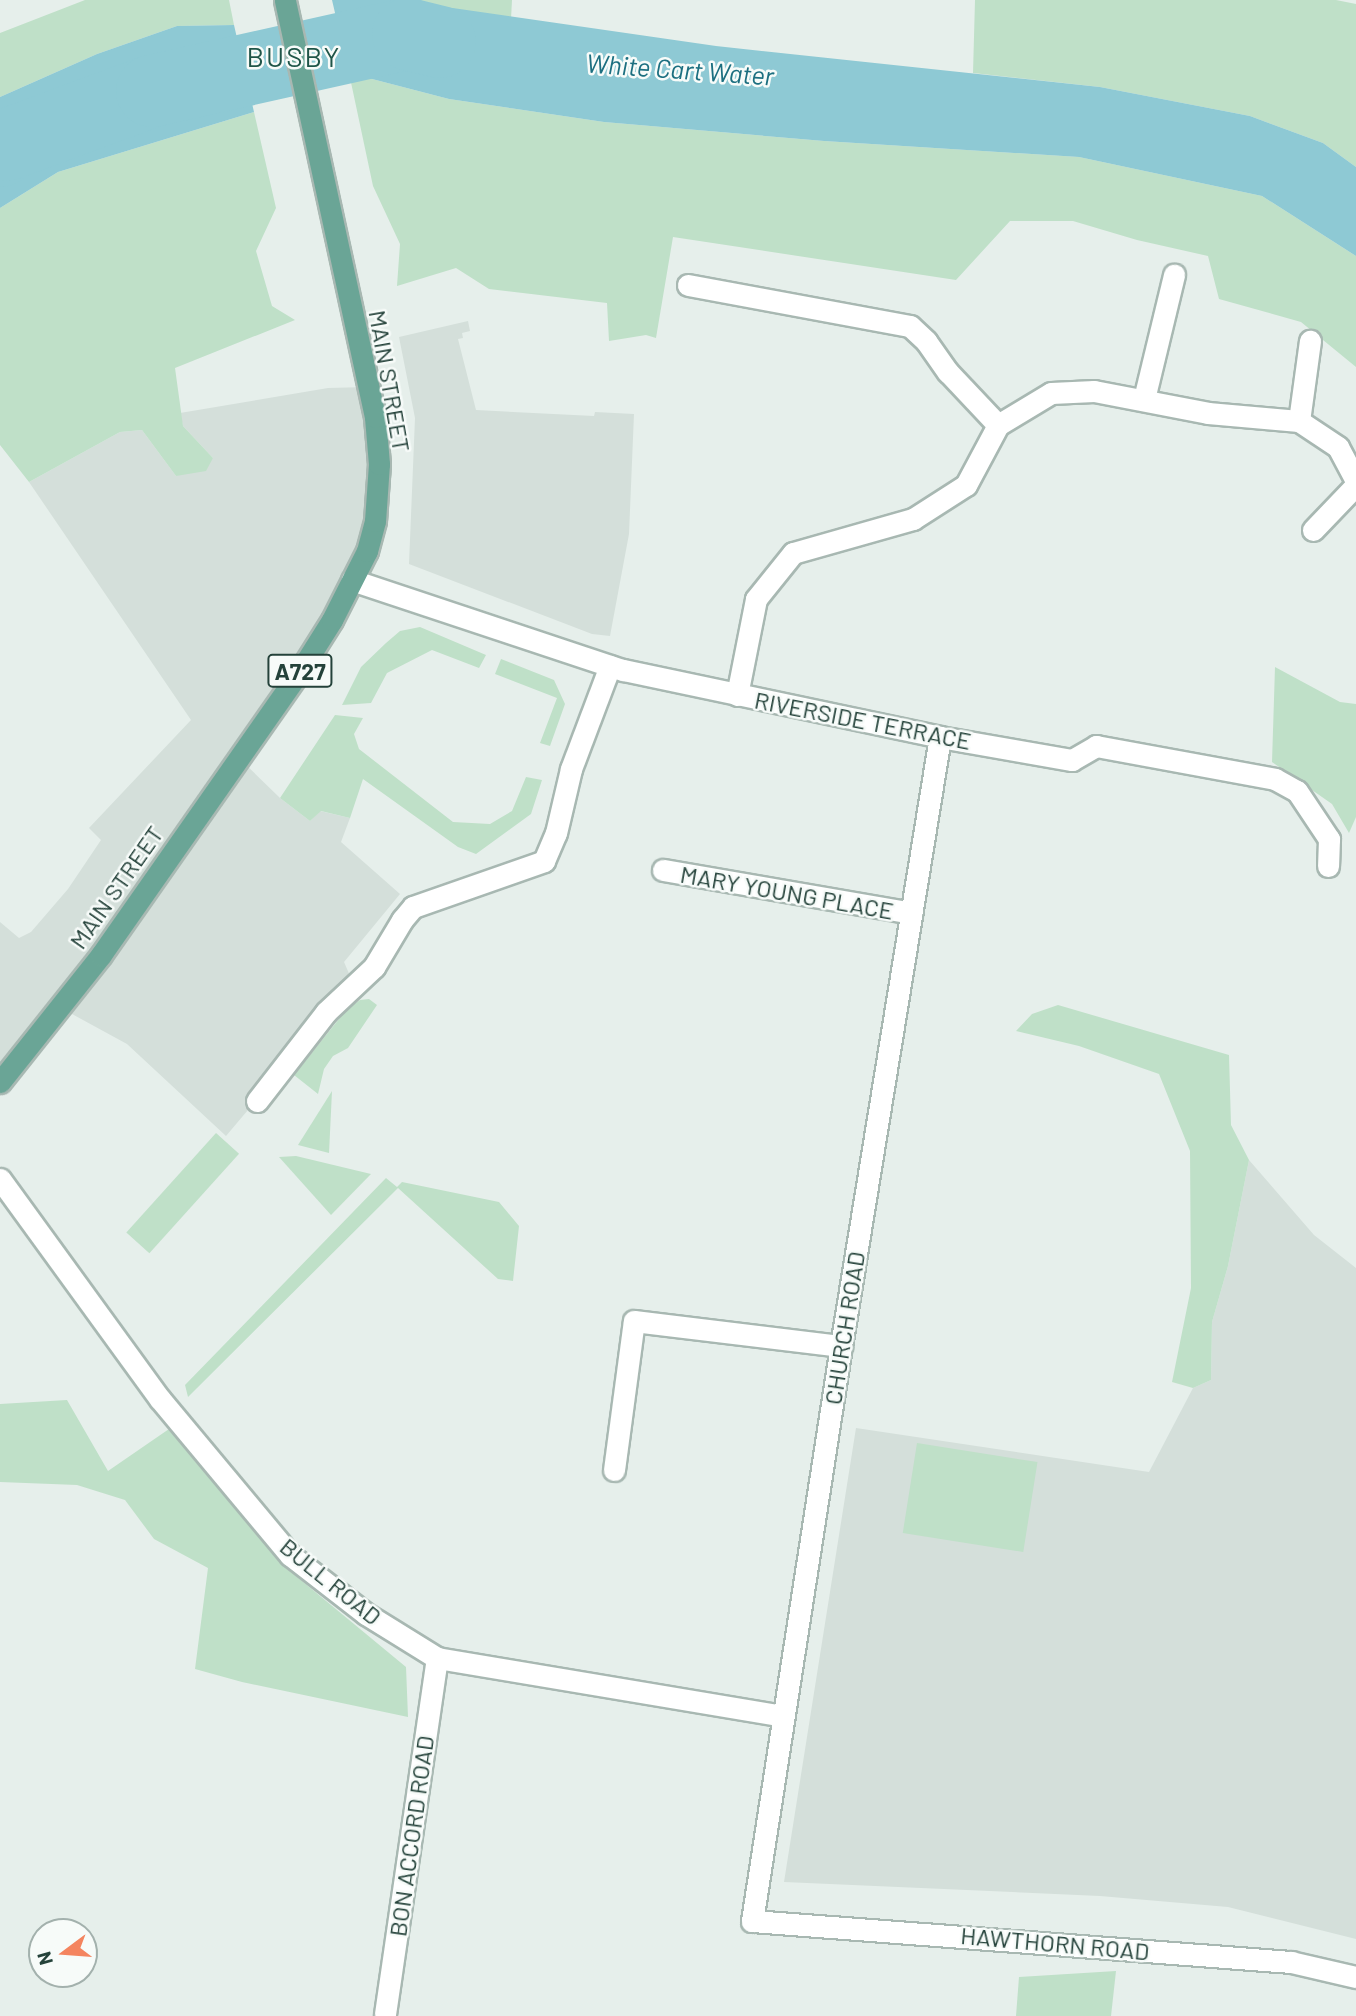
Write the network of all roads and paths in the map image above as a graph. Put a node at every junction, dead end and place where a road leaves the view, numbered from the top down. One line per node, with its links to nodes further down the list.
1 (285, 0): 10 (main road, MAIN STREET / A727)
2 (1174, 275): 5 (street)
3 (688, 285): 7 (street)
4 (1310, 341): 6 (street)
5 (1144, 399): 6 (street); 7 (street)
6 (1299, 421): 8 (street)
7 (998, 425): 12 (street)
8 (1356, 483): 9 (street)
9 (1313, 530)
10 (352, 580): 11 (street, RIVERSIDE TERRACE); 17 (main road, MAIN STREET / A727)
11 (610, 666): 12 (street, RIVERSIDE TERRACE); 18 (street)
12 (737, 695): 13 (street, RIVERSIDE TERRACE)
13 (940, 737): 14 (street, RIVERSIDE TERRACE); 16 (street, CHURCH ROAD)
14 (1328, 866)
15 (663, 870): 16 (street, MARY YOUNG PLACE)
16 (911, 913): 20 (street, CHURCH ROAD)
17 (0, 1082)
18 (257, 1101)
19 (0, 1179): 22 (street, BULL ROAD)
20 (841, 1346): 21 (street); 23 (street, CHURCH ROAD)
21 (614, 1470)
22 (437, 1658): 23 (street, BULL ROAD); 26 (street, BON ACCORD ROAD)
23 (782, 1716): 24 (street, CHURCH ROAD)
24 (752, 1921): 25 (street, HAWTHORN ROAD)
25 (1356, 1977)
26 (385, 2014)

